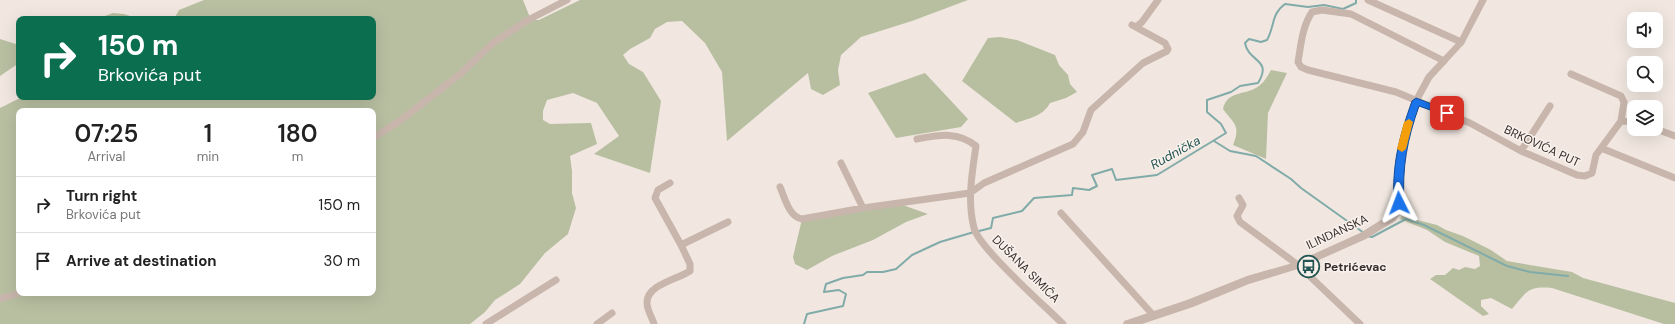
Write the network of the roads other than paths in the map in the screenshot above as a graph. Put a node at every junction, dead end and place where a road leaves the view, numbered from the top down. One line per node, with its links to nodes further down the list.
1 (567, 0): 13 (street)
2 (1158, 0): 22 (street)
3 (1368, 0): 5 (street)
4 (1483, 0): 5 (street, ILINDANSKA)
5 (1462, 42): 6 (street, ILINDANSKA)
6 (1444, 61): 8 (street, ILINDANSKA); 8 (street, BRKOVIĆA PUT)
7 (1572, 74): 10 (street)
8 (1416, 101): 17 (street, BRKOVIĆA PUT); 28 (street, ILINDANSKA)
9 (1550, 106): 17 (street)
10 (1620, 121): 11 (street); 16 (street, BRKOVIĆA PUT)
11 (1627, 122)
12 (1663, 132): 14 (street)
13 (376, 136)
14 (1675, 136)
15 (917, 139): 22 (street, DUŠANA SIMIĆA)
16 (1601, 148): 17 (street, BRKOVIĆA PUT); 19 (street)
17 (1521, 151)
18 (841, 163): 24 (street)
19 (1675, 178)
20 (670, 183): 27 (street)
21 (780, 187): 24 (street)
22 (970, 193): 24 (street); 37 (street, DUŠANA SIMIĆA)
23 (1239, 198): 28 (street)
24 (863, 208)
25 (1061, 213): 33 (street)
26 (728, 222): 27 (street)
27 (681, 245): 36 (street)
28 (1298, 265): 33 (street, ILINDANSKA); 39 (street)
29 (556, 280): 34 (street)
30 (16, 294): 31 (street)
31 (0, 299)
32 (612, 313): 35 (street)
33 (1154, 316): 38 (street, ILINDANSKA)
34 (486, 324)
35 (597, 324)
36 (654, 324)
37 (1064, 324)
38 (1128, 324)
39 (1360, 324)

